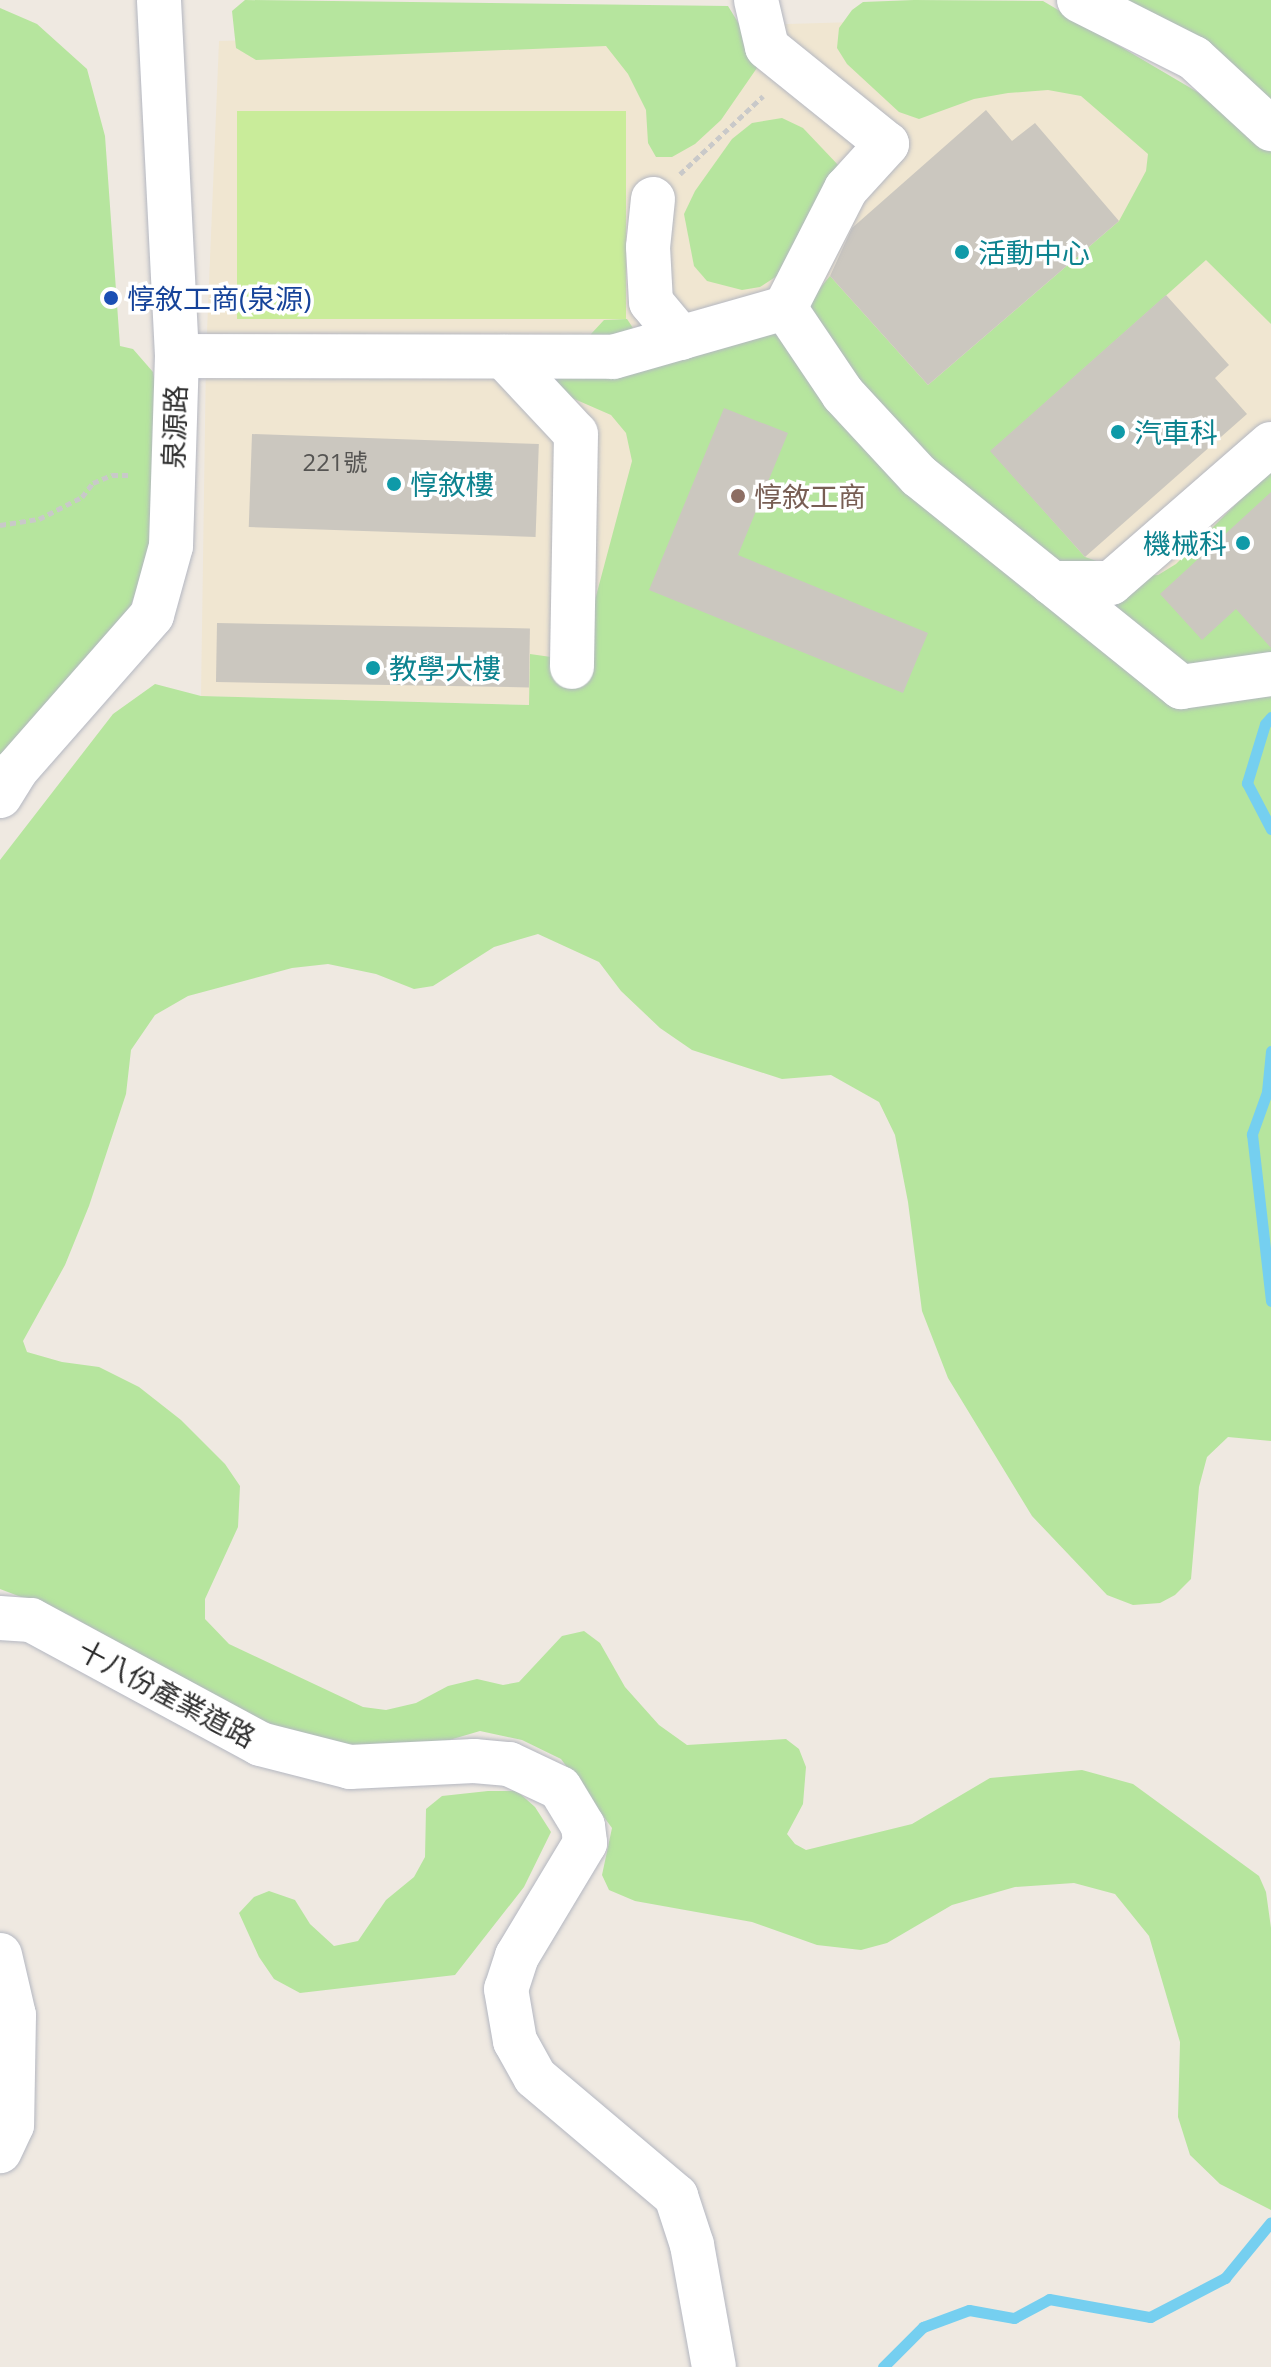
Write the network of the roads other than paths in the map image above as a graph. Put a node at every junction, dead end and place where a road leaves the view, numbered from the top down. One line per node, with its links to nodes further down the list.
1 (159, 0): 8 (street, 泉源路)
2 (756, 0): 6 (street)
3 (1079, 0): 4 (street)
4 (1271, 129)
5 (653, 199): 7 (street)
6 (785, 308): 7 (street); 11 (street)
7 (681, 338): 9 (street)
8 (177, 356): 9 (street); 14 (street, 泉源路)
9 (504, 357): 12 (street)
10 (1271, 444): 11 (street)
11 (1052, 583): 13 (street)
12 (572, 667)
13 (1271, 674)
14 (0, 796)
15 (0, 1618): 18 (street, 十八份產業道路)
16 (0, 1955): 17 (street)
17 (0, 2151)
18 (714, 2367)

